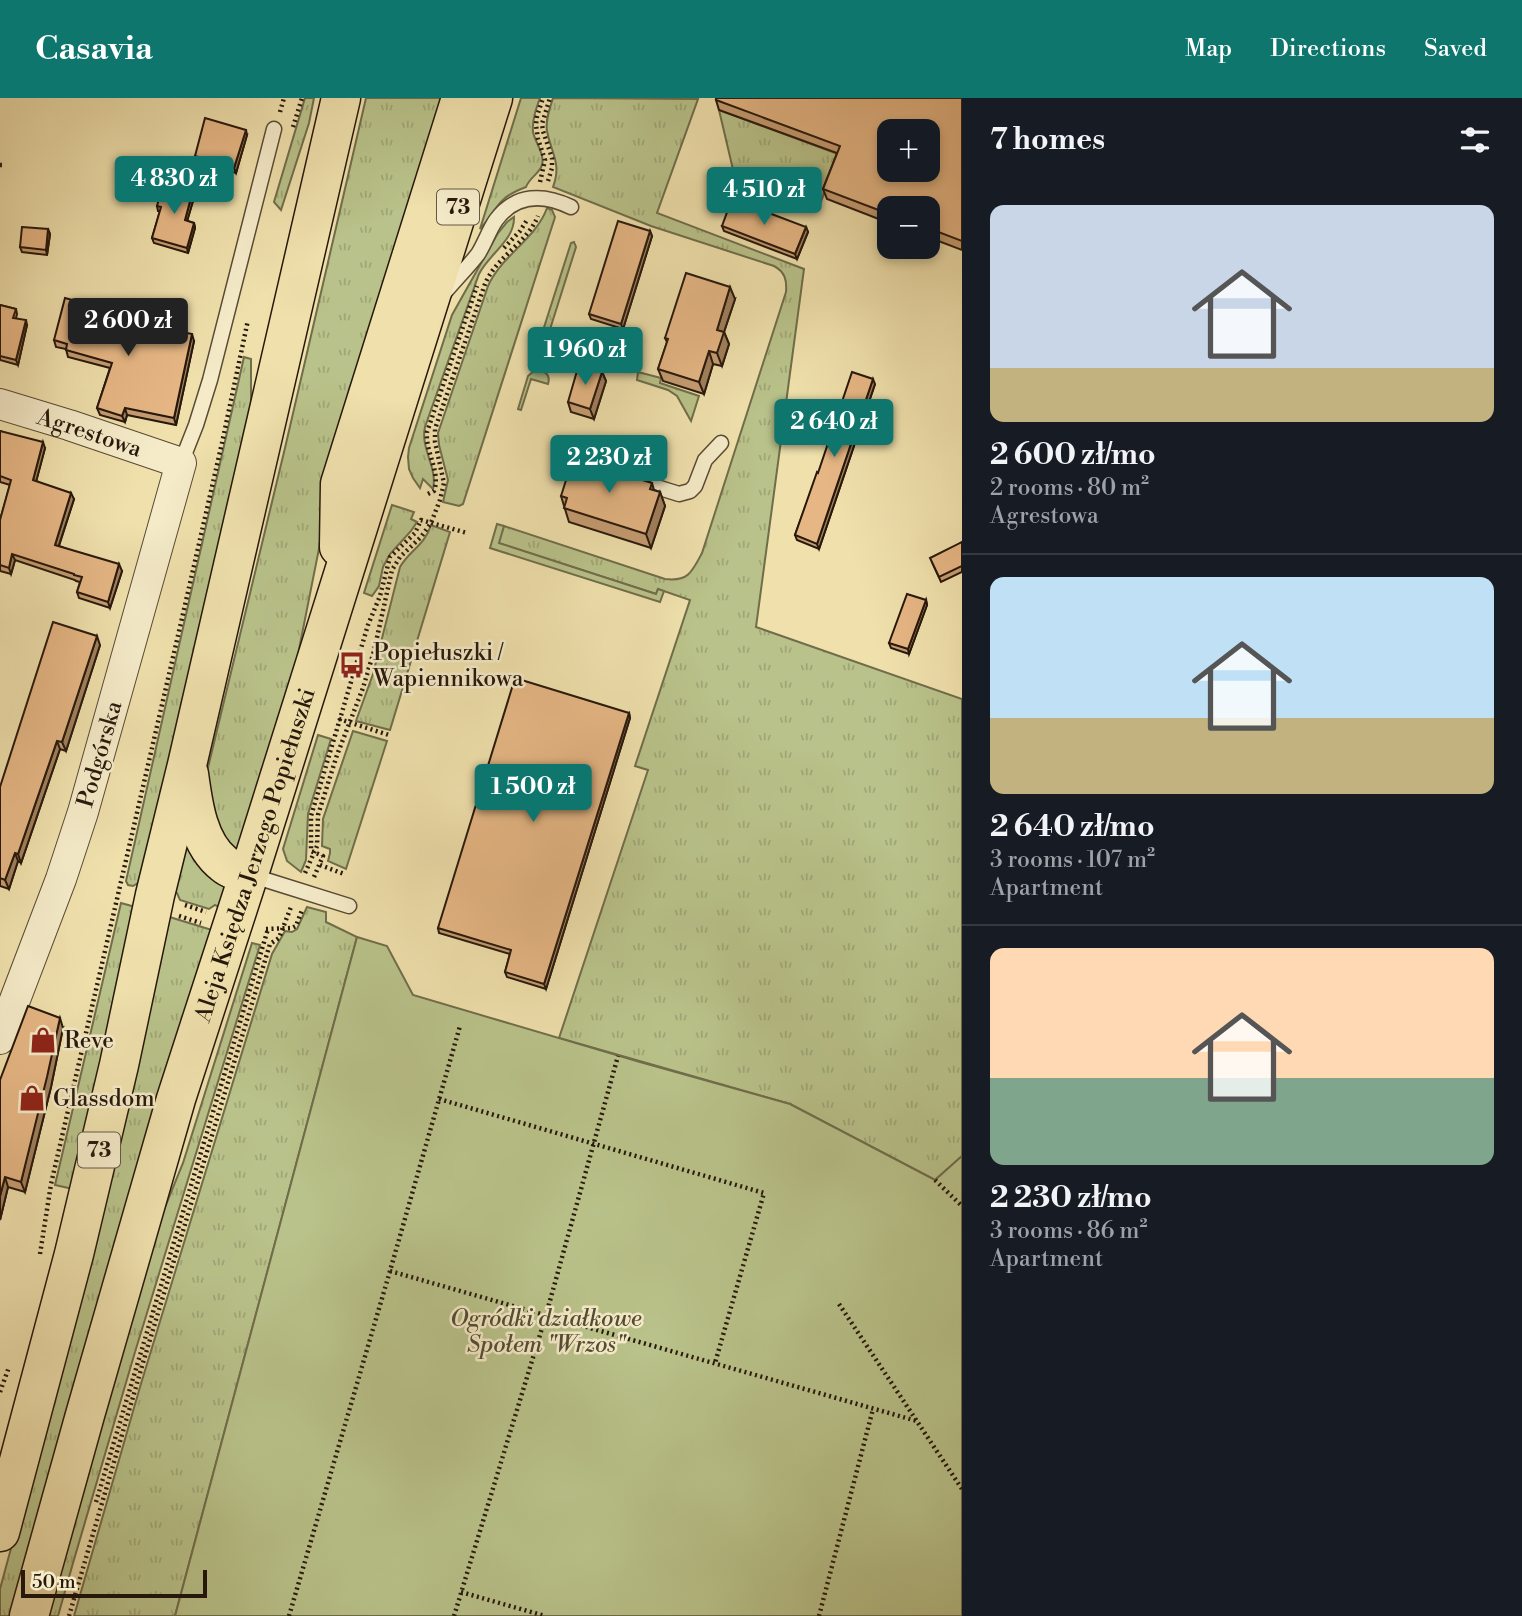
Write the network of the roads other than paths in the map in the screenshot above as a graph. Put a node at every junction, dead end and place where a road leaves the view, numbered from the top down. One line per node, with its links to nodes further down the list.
1 (341, 98): 12 (main road, 73)
2 (461, 98): 11 (main road)
3 (493, 98): 6 (main road, Aleja Księdza Jerzego Popiełuszki / 73)
4 (274, 129): 10 (lane)
5 (571, 207): 6 (lane)
6 (424, 317): 11 (main road, Aleja Księdza Jerzego Popiełuszki / 73)
7 (0, 404): 10 (street, Agrestowa)
8 (721, 443): 9 (lane)
9 (578, 446)
10 (181, 463): 15 (street, Podgórska)
11 (338, 587): 13 (main road, Aleja Księdza Jerzego Popiełuszki / 73)
12 (187, 765): 13 (main road); 16 (main road, 73)
13 (249, 874): 14 (lane); 17 (main road, Aleja Księdza Jerzego Popiełuszki / 73)
14 (349, 906)
15 (0, 1040)
16 (0, 1532)
17 (29, 1616)

